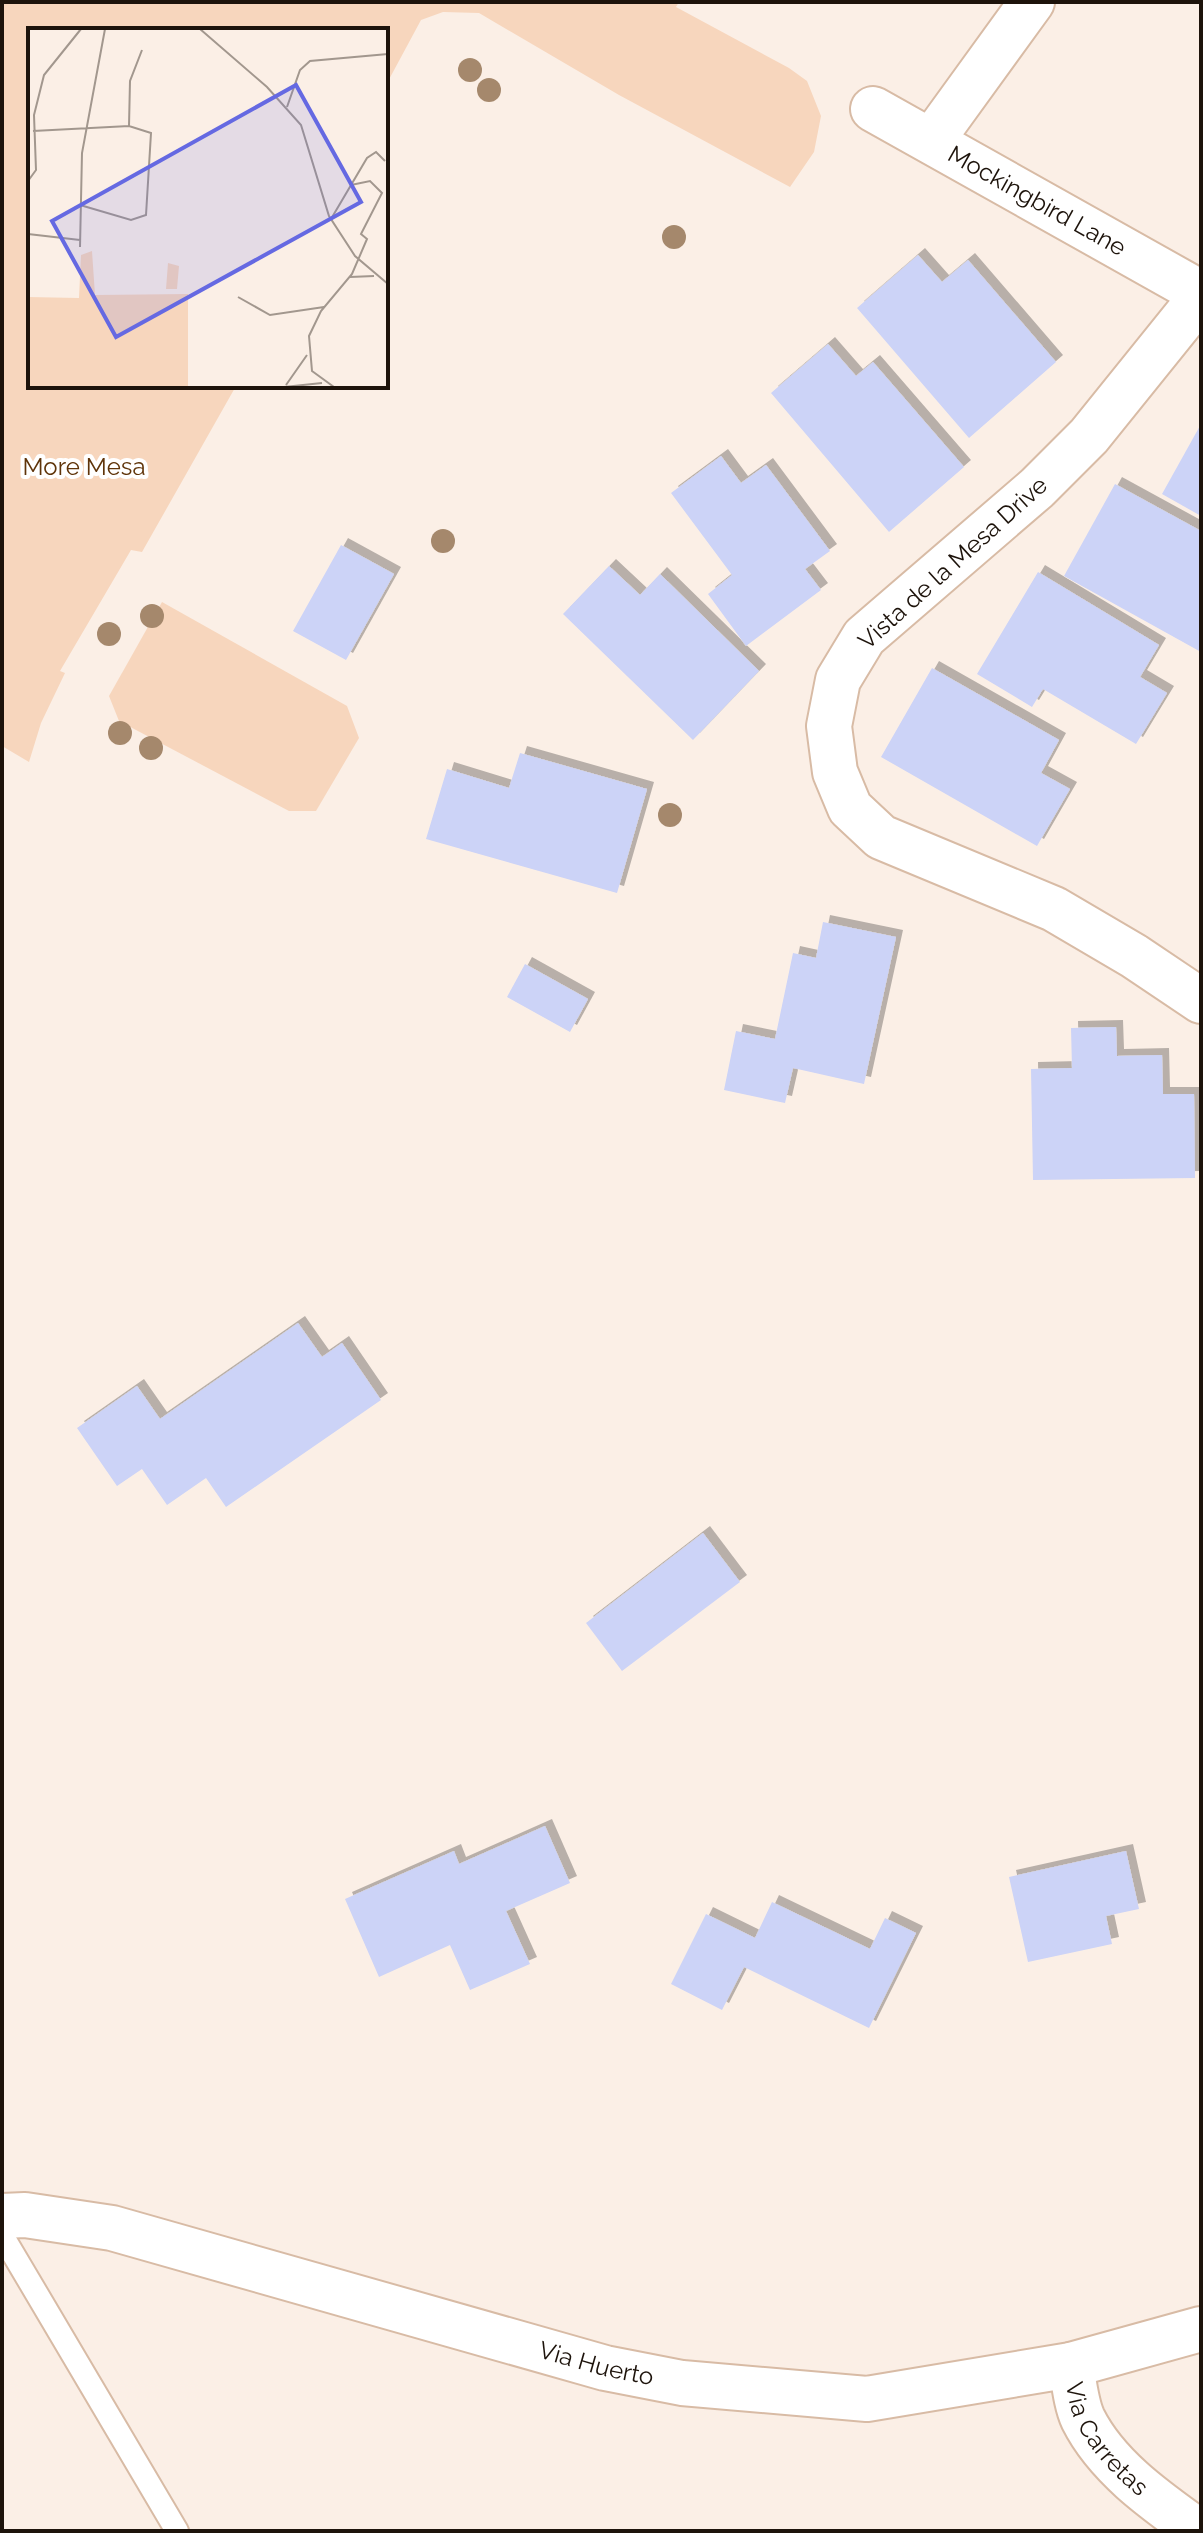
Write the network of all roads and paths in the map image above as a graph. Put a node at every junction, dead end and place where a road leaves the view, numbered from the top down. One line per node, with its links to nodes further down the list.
1 (1032, 2): 3 (street)
2 (873, 109): 3 (street, Mockingbird Lane)
3 (932, 140): 4 (street, Mockingbird Lane)
4 (1201, 295): 5 (street, Vista de la Mesa Drive)
5 (1201, 1001)
6 (2, 2216): 9 (street, Via Huerto)
7 (2, 2235): 10 (lane)
8 (1201, 2329): 9 (street, Via Huerto)
9 (1071, 2365): 11 (street, Via Carretas)
10 (177, 2531)
11 (1198, 2531)

